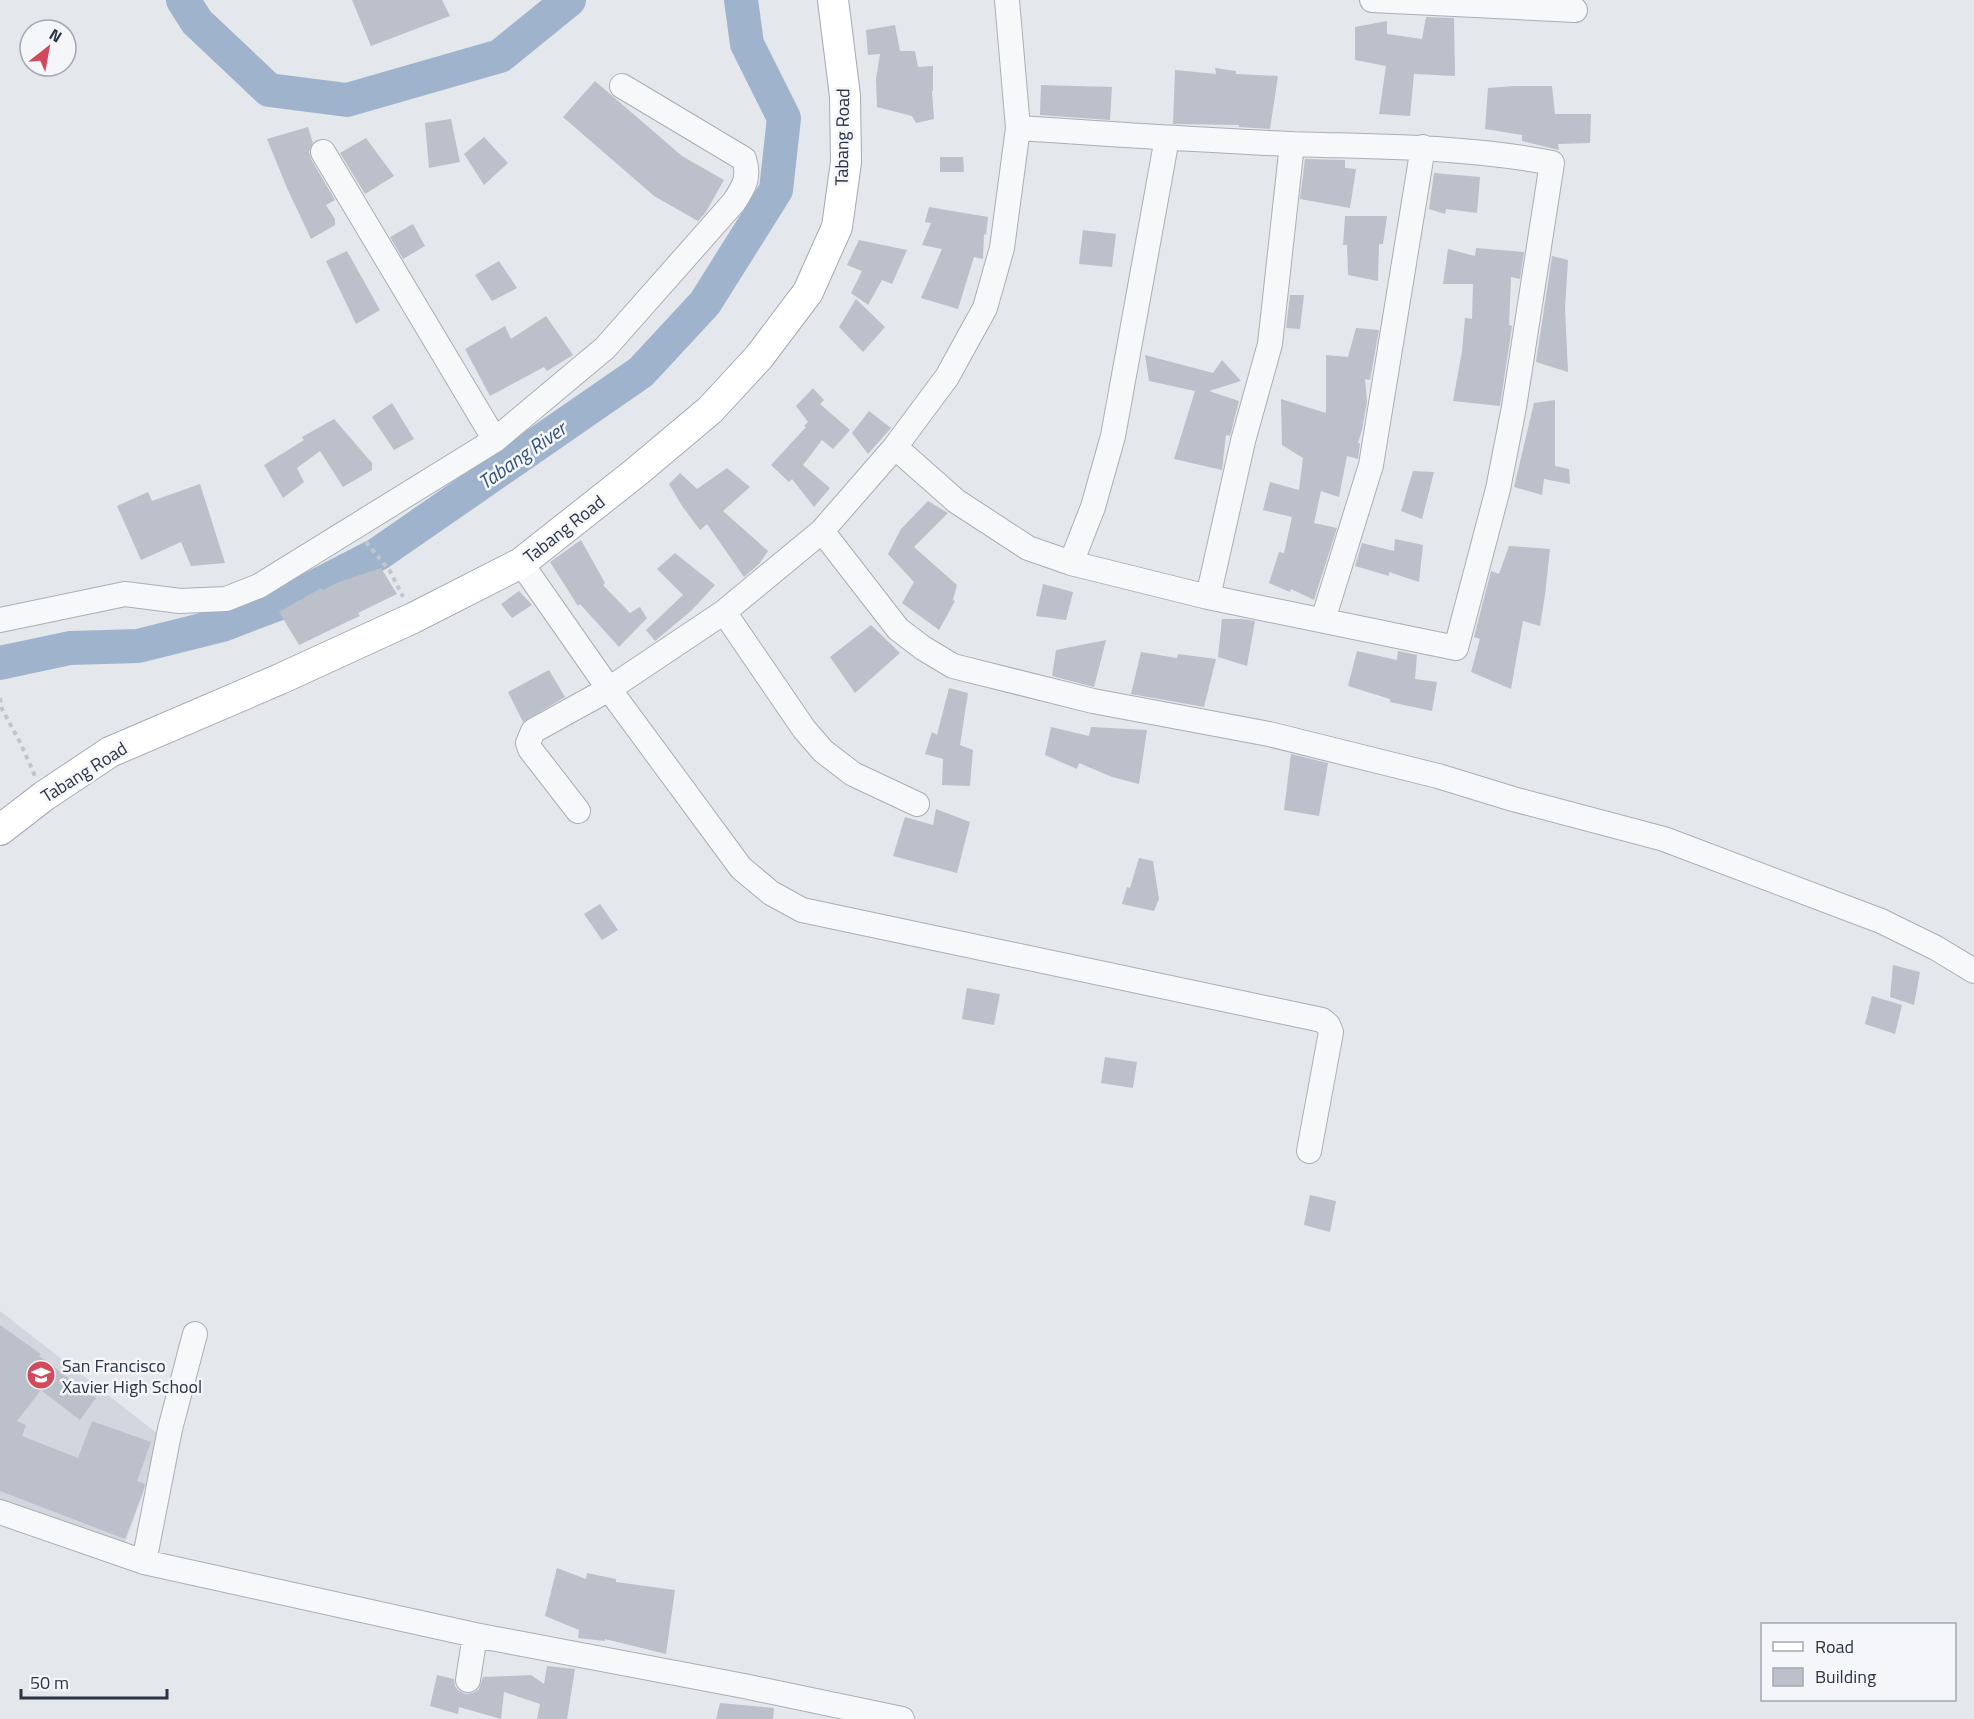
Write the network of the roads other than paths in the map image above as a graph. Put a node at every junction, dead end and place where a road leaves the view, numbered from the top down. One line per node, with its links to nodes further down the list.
1 (833, 0): 14 (main road, Tabang Road)
2 (1007, 0): 6 (street)
3 (1372, 0): 4 (street)
4 (1575, 10)
5 (622, 86): 11 (street)
6 (1018, 128): 7 (street); 12 (street)
7 (1167, 138): 8 (street); 15 (street)
8 (1292, 144): 9 (street); 16 (street)
9 (1423, 147): 19 (street); 19 (street)
10 (323, 152): 11 (street)
11 (495, 440): 18 (street)
12 (895, 447): 13 (street); 15 (street)
13 (822, 531): 17 (street); 24 (street)
14 (521, 563): 20 (street); 23 (main road, Tabang Road)
15 (1071, 563): 16 (street)
16 (1208, 597): 19 (street)
17 (724, 612): 20 (street); 21 (street)
18 (0, 620)
19 (1323, 620)
20 (609, 689): 22 (street); 25 (street)
21 (917, 804)
22 (578, 811)
23 (0, 830)
24 (1974, 971)
25 (1309, 1151)
26 (195, 1334): 28 (street)
27 (0, 1512): 28 (street)
28 (144, 1562): 29 (street)
29 (475, 1635): 30 (street); 31 (street)
30 (468, 1680)
31 (902, 1719)

